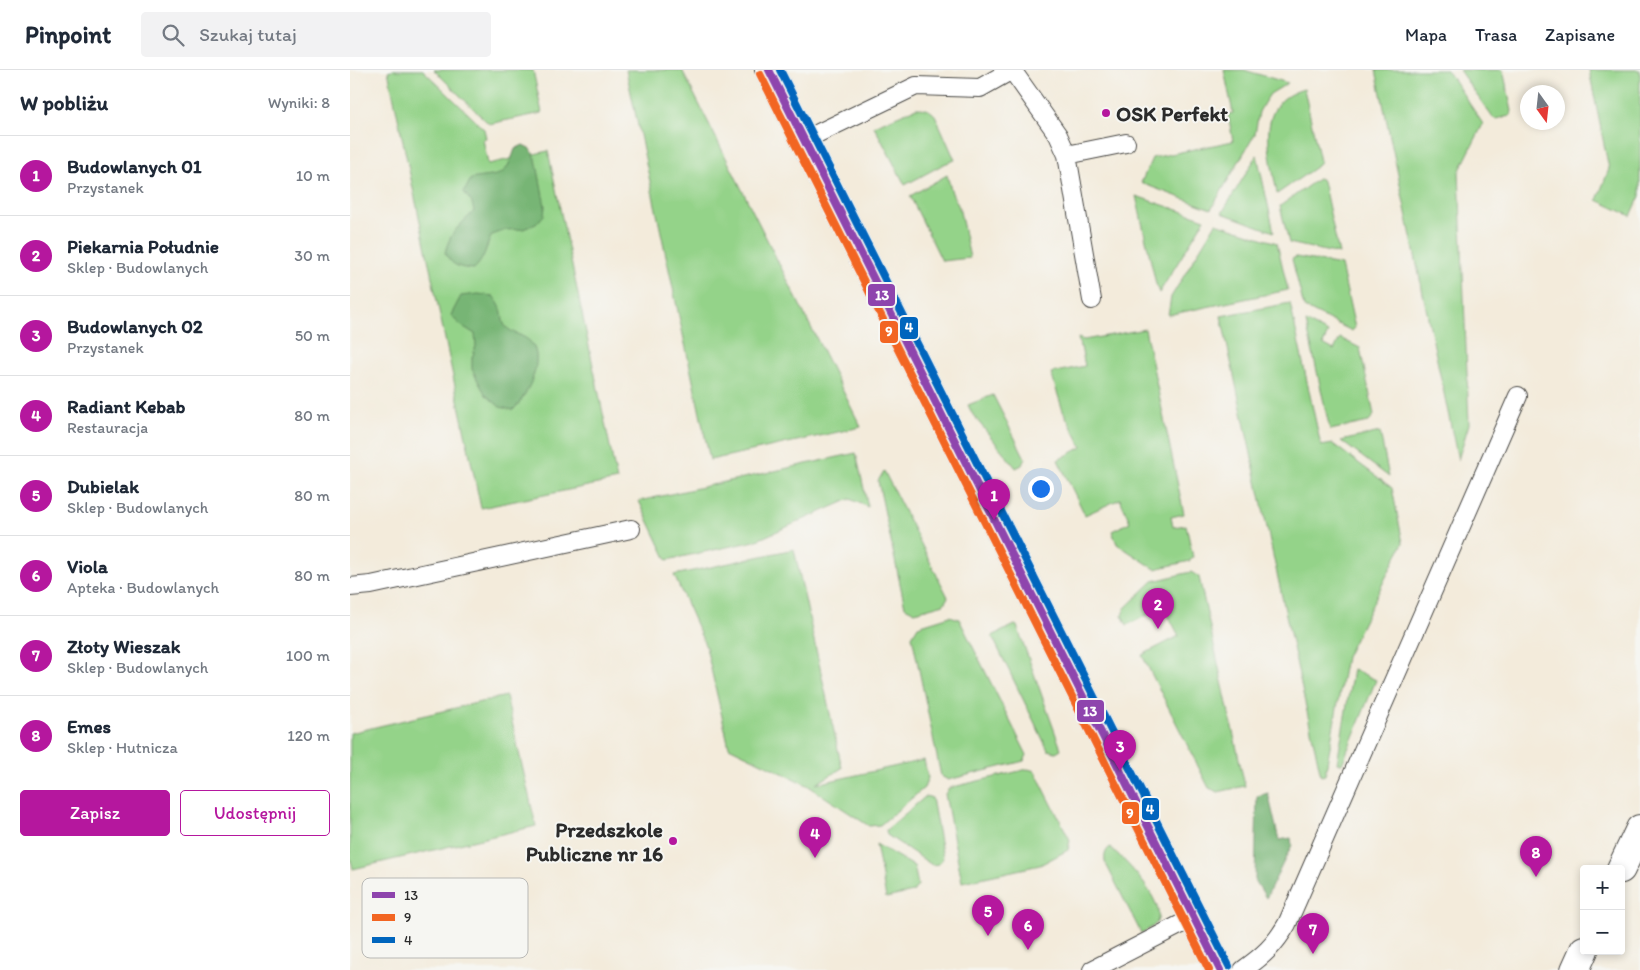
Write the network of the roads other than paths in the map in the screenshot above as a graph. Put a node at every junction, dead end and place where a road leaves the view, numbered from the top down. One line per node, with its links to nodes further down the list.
1 (769, 70): 3 (street)
2 (1012, 70): 3 (lane); 5 (lane)
3 (804, 140): 12 (street)
4 (1126, 143): 5 (lane)
5 (1067, 155): 6 (lane)
6 (1092, 300)
7 (1518, 396): 16 (lane)
8 (632, 529): 9 (lane)
9 (350, 587)
10 (1640, 829): 11 (street)
11 (1623, 865)
12 (1194, 918): 14 (lane); 15 (street)
13 (1582, 955): 17 (street)
14 (1092, 970)
15 (1220, 970)
16 (1243, 970)
17 (1575, 970)

